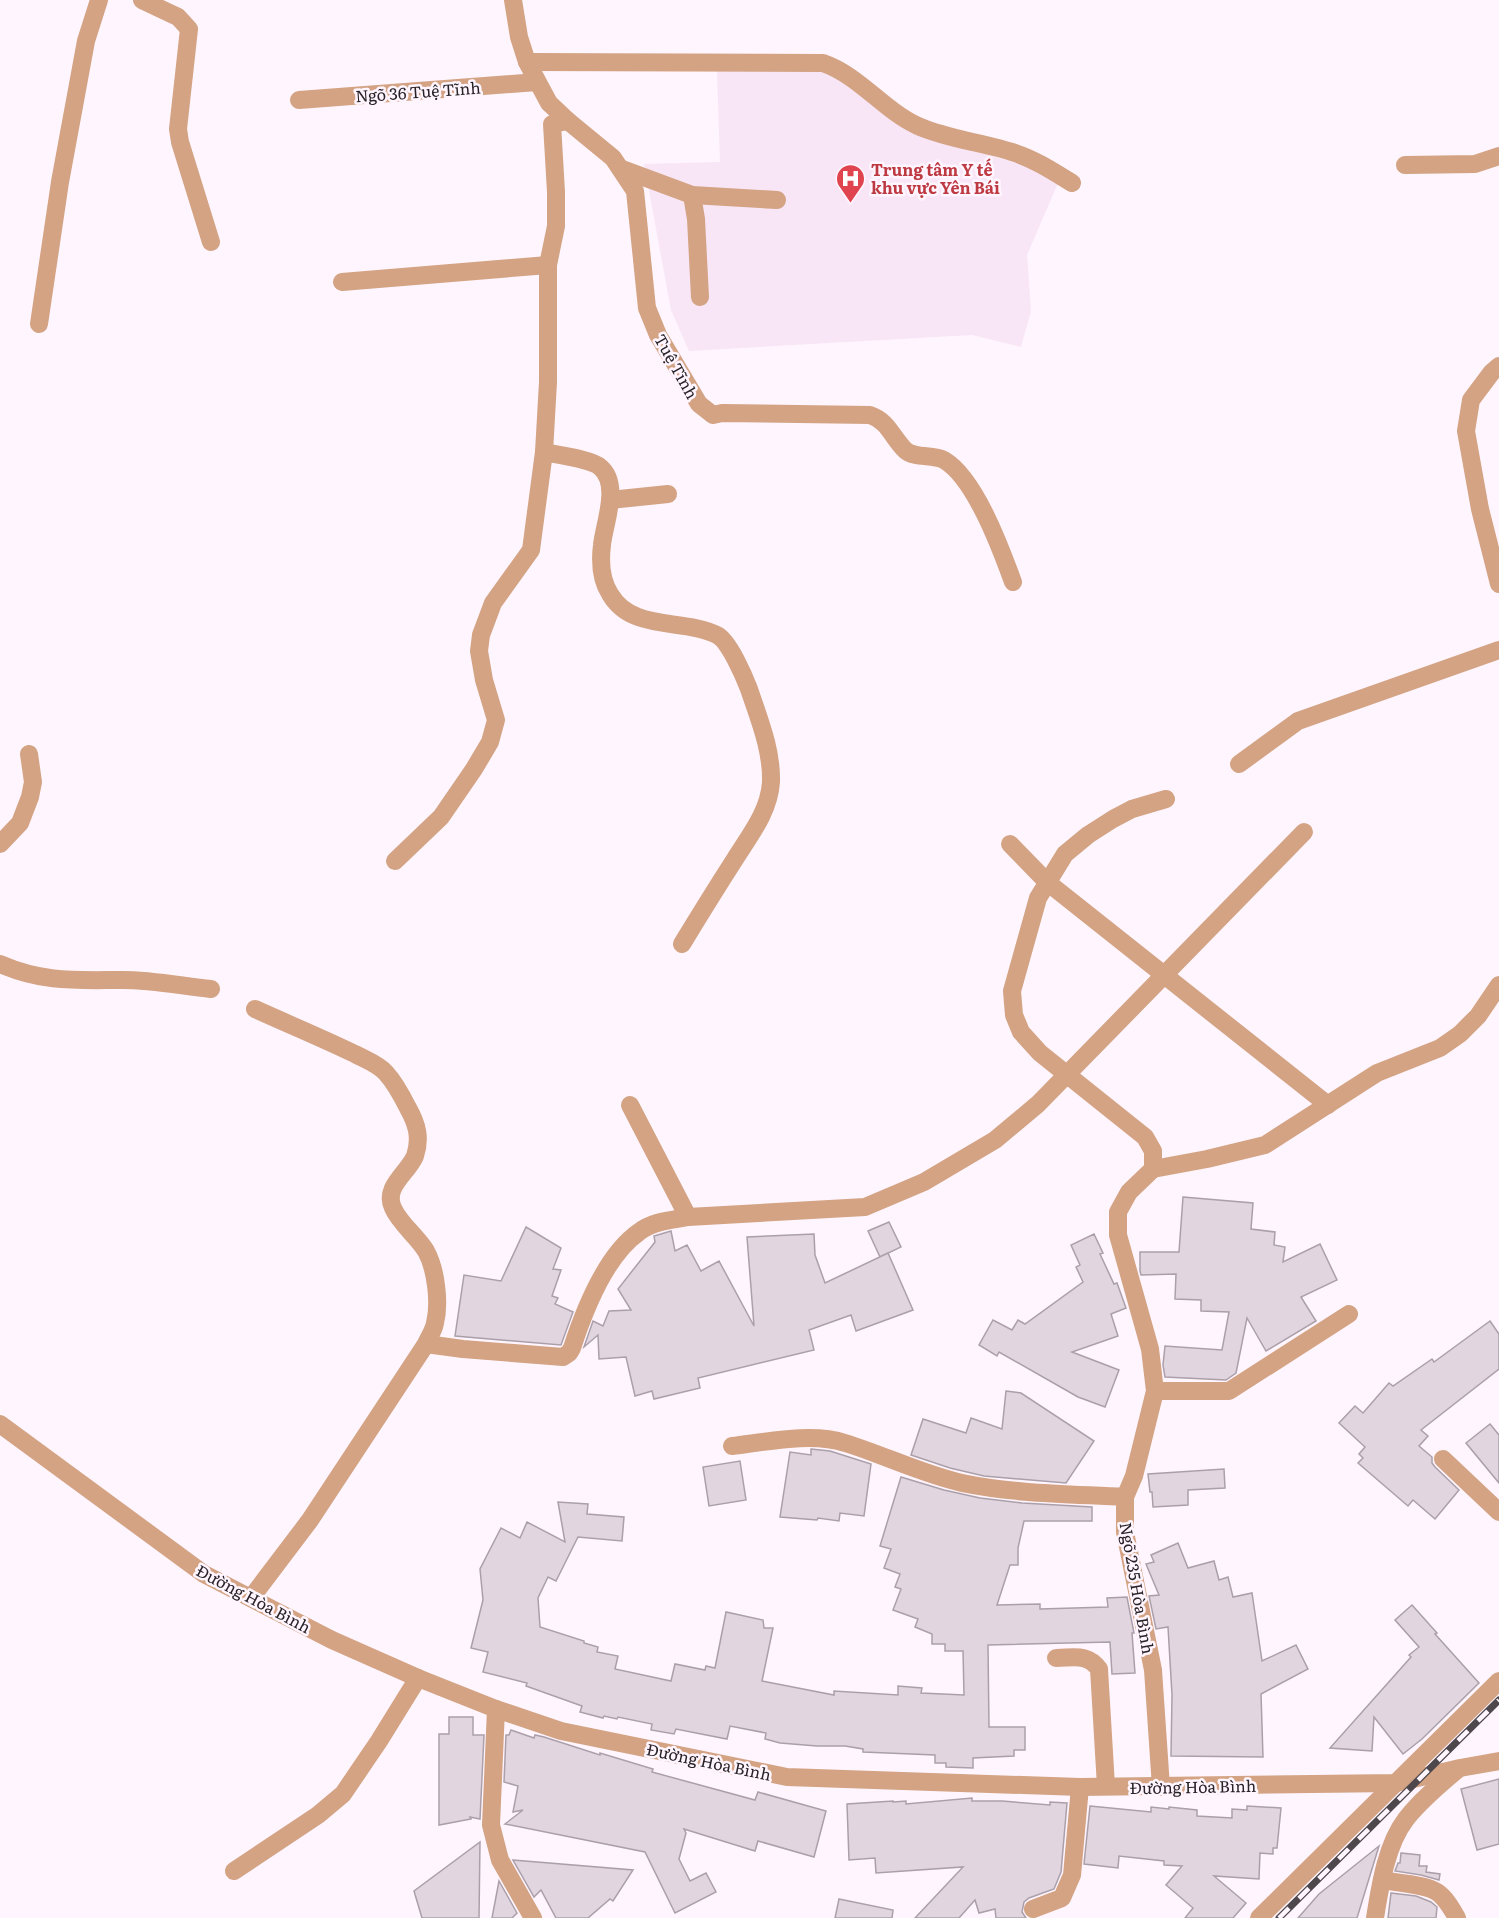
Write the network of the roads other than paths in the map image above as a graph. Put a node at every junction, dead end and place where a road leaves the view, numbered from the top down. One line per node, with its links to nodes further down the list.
1 (99, 0): 18 (street)
2 (142, 0): 14 (street)
3 (513, 0): 4 (street, Tuệ Tĩnh)
4 (527, 62): 5 (street, Tuệ Tĩnh); 11 (street)
5 (537, 82): 6 (street, Ngõ 36 Tuệ Tĩnh); 7 (street, Tuệ Tĩnh)
6 (299, 100)
7 (568, 121): 10 (street, Tuệ Tĩnh); 15 (street)
8 (1499, 156): 9 (street)
9 (1406, 165)
10 (622, 170): 12 (street); 23 (street, Tuệ Tĩnh)
11 (1072, 183)
12 (692, 195): 13 (street); 17 (street)
13 (777, 200)
14 (211, 242)
15 (548, 265): 16 (street); 20 (street)
16 (342, 282)
17 (700, 297)
18 (39, 324)
19 (1499, 366): 24 (street)
20 (543, 452): 22 (street); 32 (street)
21 (668, 494): 22 (street)
22 (610, 500): 34 (street)
23 (1013, 582)
24 (1499, 584)
25 (1499, 650): 27 (street)
26 (29, 754): 30 (street)
27 (1239, 764)
28 (1166, 800): 33 (street)
29 (1304, 832): 36 (street)
30 (0, 844)
31 (1010, 844): 33 (street)
32 (395, 861)
33 (1047, 882): 36 (street); 40 (street)
34 (682, 944)
35 (0, 964): 38 (street)
36 (1164, 975): 40 (street); 42 (street)
37 (1499, 985): 42 (street)
38 (211, 989)
39 (255, 1009): 46 (street)
40 (1066, 1075): 43 (street); 44 (street)
41 (630, 1105): 44 (street)
42 (1328, 1105): 43 (street)
43 (1153, 1169): 47 (street, Ngõ 235 Hòa Bình)
44 (688, 1217): 46 (street)
45 (1349, 1314): 47 (street)
46 (426, 1344): 53 (street)
47 (1155, 1391): 51 (street, Ngõ 235 Hòa Bình)
48 (0, 1424): 53 (street, Đường Hòa Bình)
49 (732, 1446): 51 (street)
50 (1443, 1459): 52 (street)
51 (1125, 1497): 63 (street, Ngõ 235 Hòa Bình)
52 (1499, 1512)
53 (250, 1598): 55 (street, Đường Hòa Bình)
54 (1056, 1659): 61 (street)
55 (418, 1678): 57 (street, Đường Hòa Bình); 64 (street)
56 (1499, 1681): 60 (street)
57 (496, 1709): 62 (street, Đường Hòa Bình); 67 (street)
58 (1499, 1761): 59 (street, Đường Hòa Bình)
59 (1460, 1768): 60 (street, Đường Hòa Bình); 65 (street)
60 (1396, 1783): 63 (street, Đường Hòa Bình); 68 (street)
61 (1106, 1786): 62 (street, Đường Hòa Bình); 63 (street, Đường Hòa Bình)
62 (1080, 1787): 66 (street)
63 (1161, 1787)
64 (234, 1871)
65 (1382, 1880): 69 (street); 70 (street)
66 (1033, 1909)
67 (533, 1918)
68 (1259, 1918)
69 (1375, 1918)
70 (1457, 1918)

